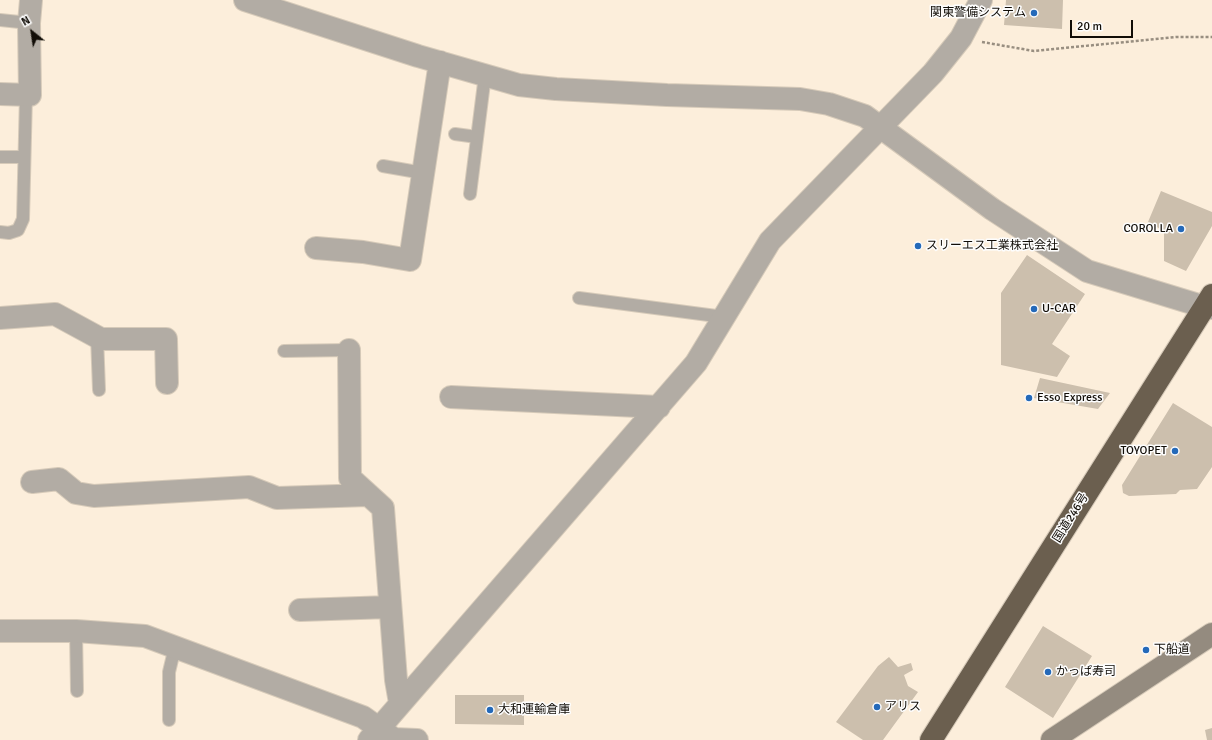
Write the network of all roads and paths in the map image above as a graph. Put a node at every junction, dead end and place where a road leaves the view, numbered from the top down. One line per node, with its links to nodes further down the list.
1 (31, 0): 5 (street)
2 (245, 0): 8 (street)
3 (981, 0): 7 (street)
4 (0, 20): 5 (lane)
5 (29, 23): 11 (street)
6 (1212, 37): 7 (path)
7 (961, 38): 12 (street)
8 (440, 62): 9 (street); 18 (street)
9 (485, 75): 12 (street); 14 (lane)
10 (0, 94): 11 (street)
11 (26, 95): 16 (lane)
12 (880, 127): 23 (street); 24 (street)
13 (455, 134): 14 (lane)
14 (477, 137): 19 (lane)
15 (0, 157): 16 (lane)
16 (24, 157): 20 (lane)
17 (383, 166): 18 (lane)
18 (423, 172): 21 (street)
19 (470, 194)
20 (0, 232)
21 (316, 248)
22 (579, 298): 24 (lane)
23 (1210, 303): 46 (highway, 国道246号)
24 (724, 317): 32 (street)
25 (0, 318): 26 (street)
26 (97, 336): 29 (street); 30 (lane)
27 (349, 350): 28 (lane); 34 (street)
28 (284, 351)
29 (167, 383)
30 (99, 390)
31 (451, 397): 32 (street)
32 (659, 407): 42 (street)
33 (45, 474): 34 (street)
34 (368, 495): 35 (street)
35 (390, 607): 36 (street); 42 (street)
36 (300, 610)
37 (0, 631): 38 (street)
38 (76, 631): 40 (street); 41 (lane)
39 (1212, 634): 47 (street)
40 (174, 647): 43 (lane); 44 (street)
41 (77, 691)
42 (400, 703): 44 (street)
43 (169, 720)
44 (374, 734): 45 (street)
45 (418, 740)
46 (931, 740)
47 (1052, 740)

